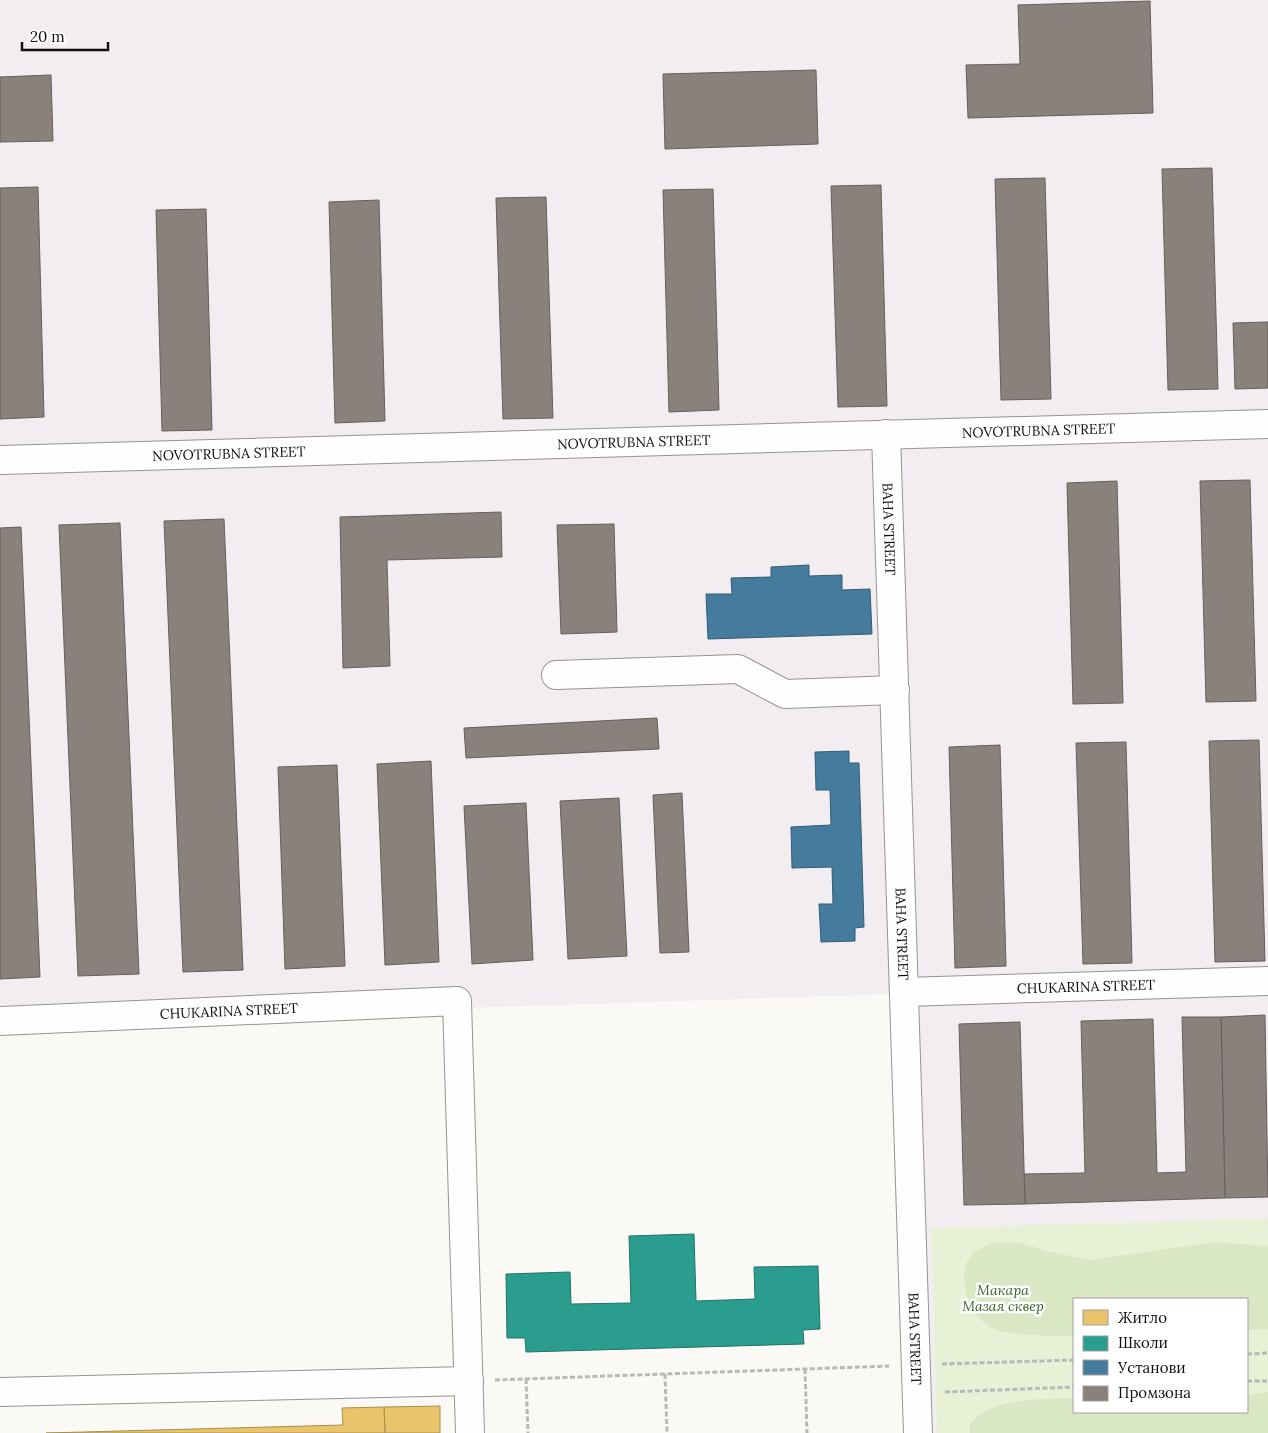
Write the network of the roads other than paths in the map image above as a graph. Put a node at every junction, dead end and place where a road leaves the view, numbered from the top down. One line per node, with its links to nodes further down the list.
1 (1268, 424): 2 (street, NOVOTRUBNA STREET)
2 (886, 434): 3 (street, NOVOTRUBNA STREET); 5 (street, BAHA STREET)
3 (0, 460)
4 (556, 675): 5 (street)
5 (895, 690): 7 (street, BAHA STREET)
6 (1268, 981): 7 (street, CHUKARINA STREET)
7 (904, 992): 12 (street, BAHA STREET)
8 (0, 1021): 9 (street, CHUKARINA STREET)
9 (468, 1380): 10 (street); 11 (street)
10 (0, 1392)
11 (470, 1433)
12 (918, 1433)

